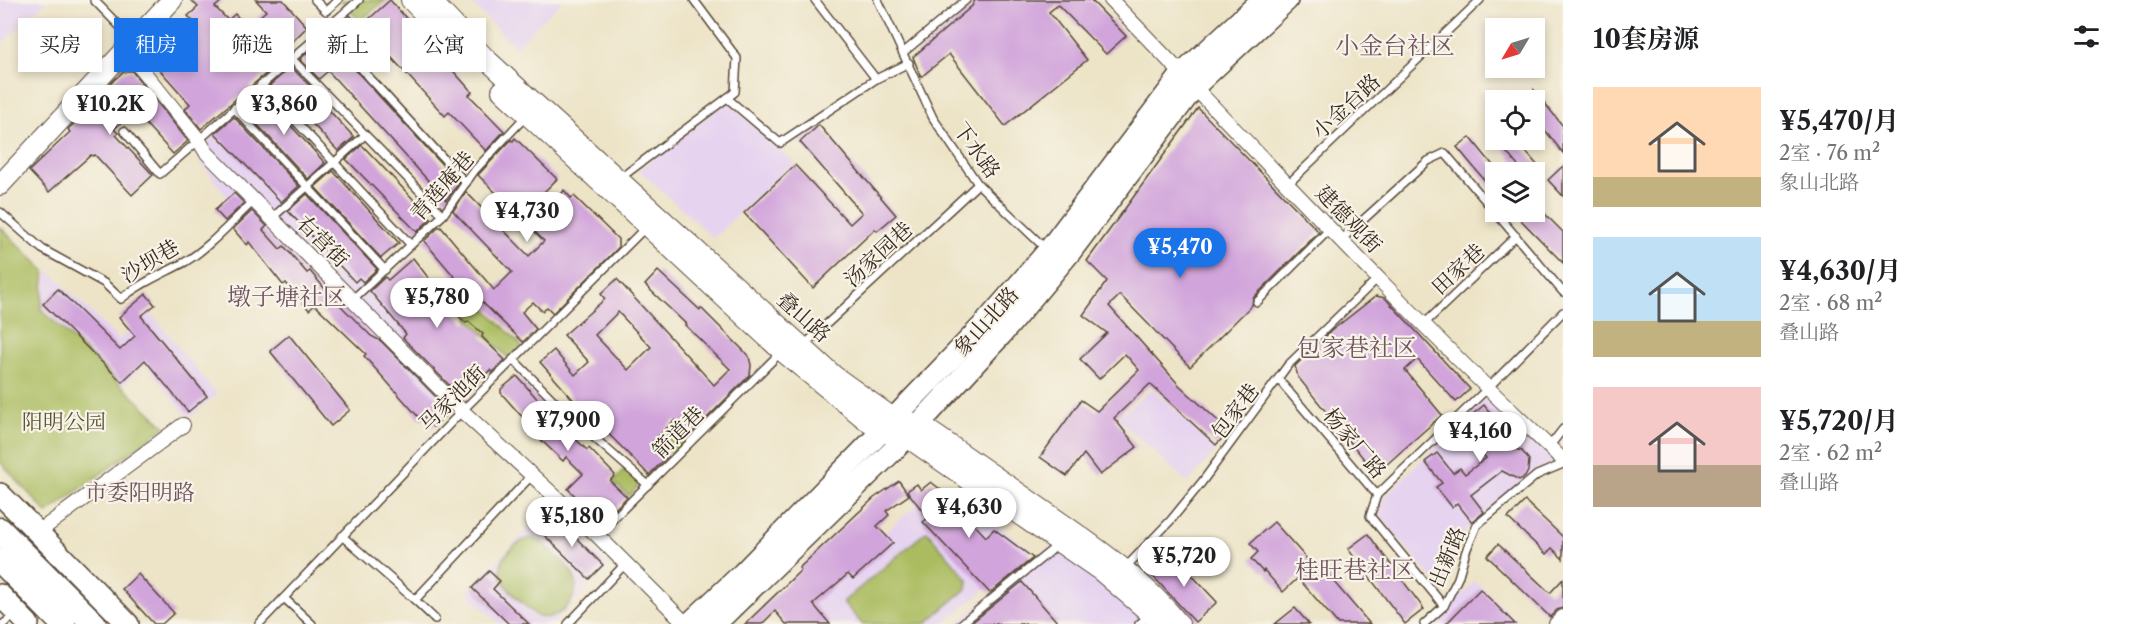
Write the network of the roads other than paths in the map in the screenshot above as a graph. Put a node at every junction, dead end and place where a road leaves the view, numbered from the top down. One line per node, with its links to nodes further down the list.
1 (94, 0): 18 (lane)
2 (172, 0): 16 (main road)
3 (315, 0): 4 (lane)
4 (338, 0)
5 (359, 0): 17 (lane)
6 (411, 0): 33 (main road, 叠山路)
7 (430, 0): 38 (main road, 叠山路)
8 (694, 0): 31 (lane)
9 (815, 0): 28 (lane)
10 (879, 0): 20 (lane, 下水路)
11 (966, 0): 20 (lane)
12 (1111, 0): 29 (street, 建德观街)
13 (1287, 0): 29 (main road, 象山北路)
14 (1480, 0): 42 (lane, 小金台路)
15 (1257, 2): 29 (main road, 象山北路)
16 (154, 18)
17 (337, 18)
18 (114, 25)
19 (306, 45): 21 (lane)
20 (904, 52): 24 (lane, 下水路)
21 (294, 55)
22 (114, 60): 41 (main road)
23 (294, 61): 35 (lane)
24 (909, 63): 28 (lane); 40 (lane, 下水路)
25 (149, 72): 36 (street, 右营街)
26 (275, 72): 30 (lane)
27 (364, 72): 39 (lane)
28 (876, 80): 31 (lane)
29 (1189, 80): 42 (street, 建德观街); 53 (main road, 象山北路); 70 (main road, 象山北路)
30 (261, 84): 32 (lane); 37 (lane)
31 (727, 98): 38 (lane)
32 (234, 108): 36 (lane); 43 (lane)
33 (528, 115): 39 (lane, 青莲庵巷); 48 (main road, 叠山路)
34 (124, 131): 36 (lane)
35 (365, 135): 37 (lane); 46 (lane)
36 (198, 139): 44 (street, 右营街)
37 (334, 162): 43 (lane); 52 (lane)
38 (619, 179): 61 (main road, 叠山路)
39 (466, 183): 46 (lane, 青莲庵巷)
40 (978, 184): 53 (lane, 下水路); 61 (lane, 汤家园巷)
41 (0, 185)
42 (1287, 185): 49 (street, 建德观街)
43 (307, 186): 47 (lane); 54 (lane)
44 (254, 201): 45 (lane, 沙坝巷); 47 (street, 右营街)
45 (0, 212)
46 (443, 214): 52 (lane, 青莲庵巷)
47 (272, 218): 57 (street, 右营街)
48 (647, 226): 62 (main road, 叠山路); 63 (lane, 马家池街)
49 (1330, 229): 51 (street, 建德观街); 58 (lane)
50 (1516, 236): 51 (lane); 56 (lane); 60 (lane, 田家巷)
51 (1341, 240): 55 (street, 建德观街)
52 (411, 245): 54 (lane, 青莲庵巷)
53 (1047, 251): 68 (main road, 象山北路)
54 (385, 270): 57 (lane, 青莲庵巷)
55 (1377, 279): 60 (street, 建德观街); 64 (lane, 包家巷)
56 (1563, 292)
57 (352, 300): 66 (street, 右营街)
58 (1257, 302)
59 (1563, 312): 65 (lane, 杨家厂路)
60 (1423, 325): 65 (street, 建德观街)
61 (801, 348): 68 (main road, 叠山路)
62 (782, 351): 68 (main road, 叠山路); 74 (lane, 箭道巷)
63 (513, 359): 66 (lane, 马家池街); 74 (lane)
64 (1279, 380): 76 (lane, 杨家厂路); 84 (lane, 包家巷)
65 (1487, 389): 71 (street, 建德观街); 76 (lane, 杨家厂路)
66 (462, 411): 73 (street, 右营街); 80 (lane, 马家池街)
67 (183, 425): 78 (street)
68 (887, 426): 70 (main road, 叠山路); 99 (main road, 象山北路)
69 (1563, 429): 71 (lane)
70 (913, 430): 81 (main road, 叠山路); 84 (main road, 叠山路); 100 (main road, 象山北路)
71 (1549, 447): 72 (street, 建德观街)
72 (1563, 462): 88 (lane, 出新路)
73 (532, 475): 79 (street, 右营街); 87 (lane)
74 (648, 485): 79 (lane, 箭道巷)
75 (0, 494): 78 (main road)
76 (1377, 495): 88 (lane)
77 (0, 530): 94 (highway)
78 (37, 533): 95 (main road)
79 (597, 535): 83 (street, 右营街)
80 (342, 536): 86 (lane, 马家池街); 87 (lane)
81 (1060, 542): 92 (main road, 叠山路); 101 (lane)
82 (0, 560): 89 (highway)
83 (626, 563): 98 (lane); 99 (street, 右营街)
84 (1125, 569): 102 (main road, 叠山路)
85 (0, 595): 89 (main road)
86 (284, 598): 96 (lane, 马家池街); 97 (lane)
87 (415, 600): 91 (lane)
88 (1444, 606): 103 (lane, 出新路)
89 (24, 612): 93 (highway)
90 (1563, 617): 104 (street)
91 (435, 619)
92 (1149, 621)
93 (63, 624)
94 (94, 624)
95 (128, 624)
96 (259, 624)
97 (312, 624)
98 (568, 624)
99 (688, 624)
100 (715, 624)
101 (961, 624)
102 (1179, 624)
103 (1424, 624)
104 (1556, 624)

